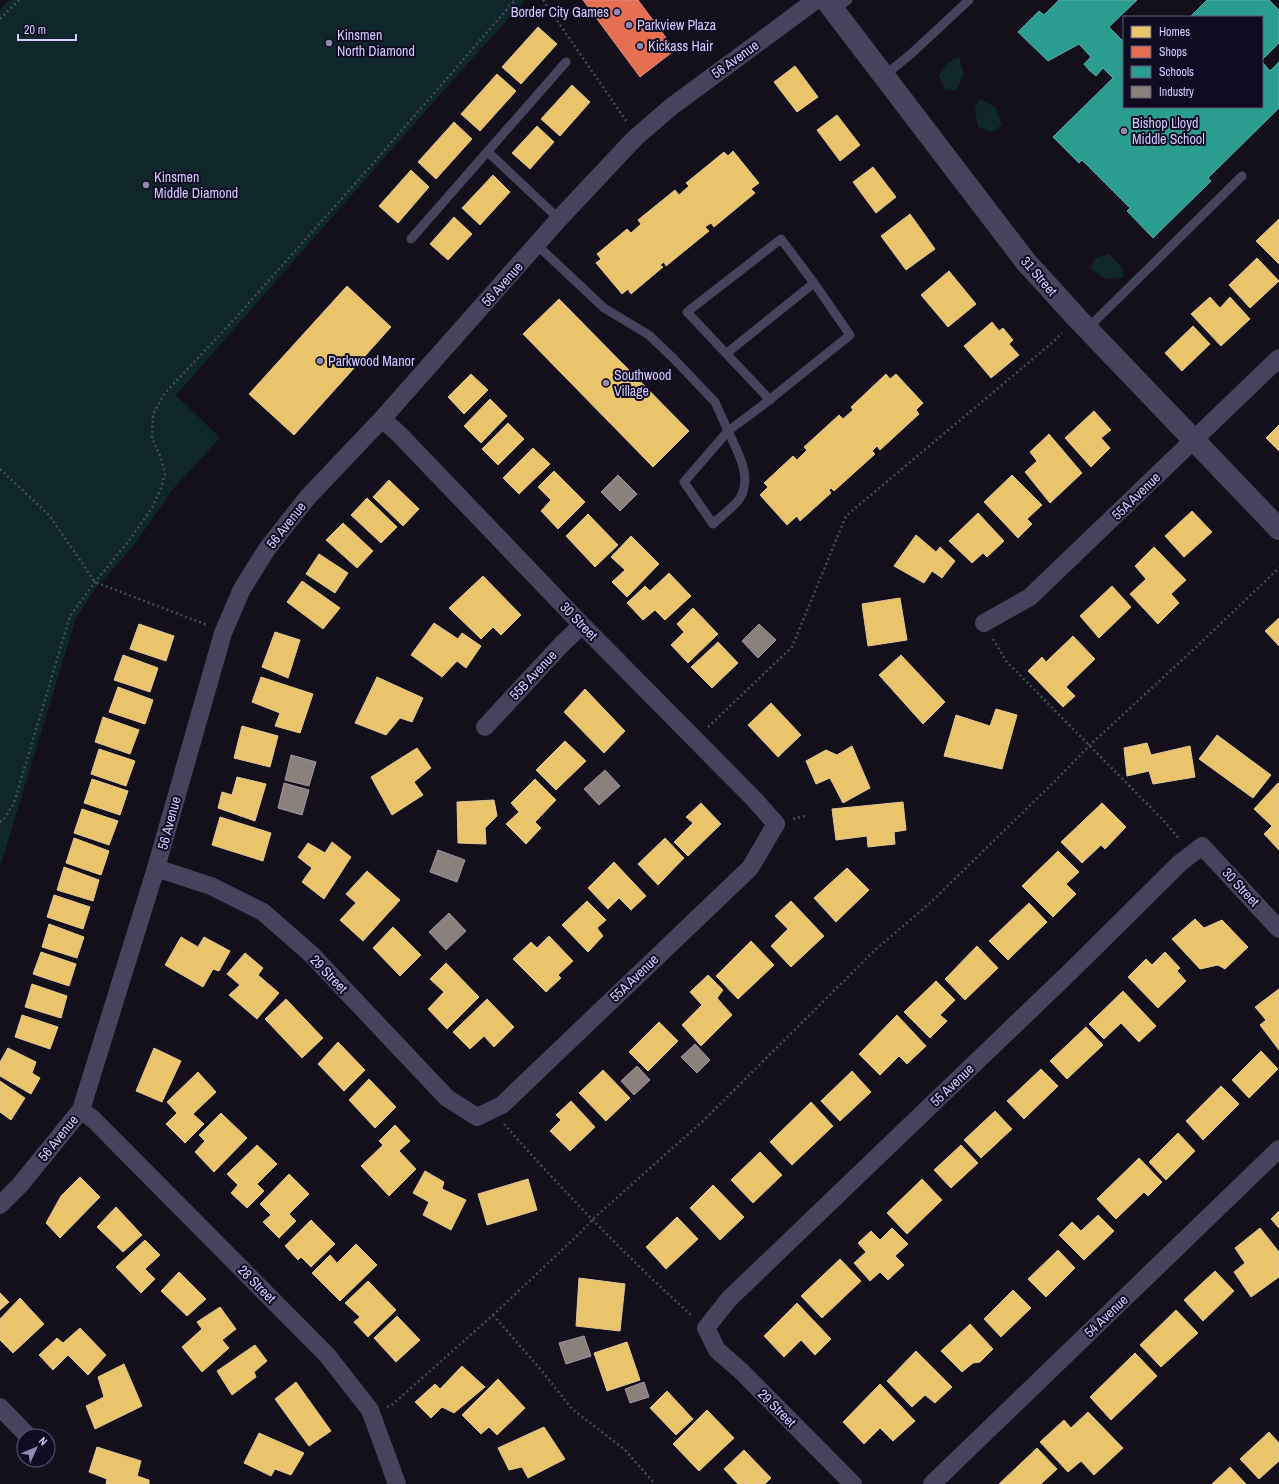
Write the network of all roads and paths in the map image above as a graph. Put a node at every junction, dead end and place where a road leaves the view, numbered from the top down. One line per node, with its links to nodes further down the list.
1 (19, 0): 6 (path)
2 (515, 0): 27 (path)
3 (543, 0): 9 (path)
4 (969, 0): 8 (lane)
5 (831, 3): 8 (street, 31 Street); 12 (street, 56 Avenue)
6 (0, 20)
7 (566, 62): 10 (lane)
8 (884, 76): 16 (street, 31 Street)
9 (621, 112)
10 (488, 152): 12 (lane); 13 (lane)
11 (1242, 176): 16 (lane)
12 (559, 219): 14 (street, 56 Avenue)
13 (411, 239)
14 (537, 245): 21 (street, 56 Avenue); 22 (lane)
15 (814, 284): 18 (lane); 18 (lane); 20 (lane)
16 (1087, 329): 23 (street, 31 Street)
17 (1062, 333): 31 (path)
18 (727, 353): 20 (lane)
19 (1279, 358): 23 (street, 55A Avenue)
20 (770, 400): 22 (lane)
21 (382, 419): 30 (street, 30 Street); 37 (street, 56 Avenue)
22 (728, 431): 22 (lane)
23 (1194, 441): 25 (street, 31 Street); 29 (street, 55A Avenue)
24 (0, 469): 27 (path)
25 (1279, 529)
26 (1279, 568): 33 (path)
27 (95, 582): 28 (path); 34 (path)
28 (200, 622)
29 (984, 623): 33 (path)
30 (582, 625): 32 (street, 55B Avenue); 35 (street, 30 Street)
31 (711, 724)
32 (485, 727)
33 (1090, 745): 36 (path); 44 (path)
34 (0, 822)
35 (776, 824): 40 (street, 55A Avenue)
36 (1197, 850): 38 (street, 30 Street); 46 (street, 55 Avenue)
37 (156, 868): 39 (street, 56 Avenue); 40 (street, 29 Street)
38 (1279, 929)
39 (81, 1110): 43 (street, 56 Avenue); 50 (street, 28 Street)
40 (477, 1117)
41 (517, 1139): 44 (path)
42 (1279, 1149): 53 (street, 54 Avenue)
43 (0, 1205)
44 (593, 1219): 45 (path); 46 (path)
45 (493, 1315): 47 (path); 51 (path)
46 (706, 1328): 52 (street, 29 Street)
47 (393, 1404)
48 (0, 1407): 49 (street)
49 (20, 1428)
50 (397, 1484)
51 (655, 1484)
52 (853, 1484)
53 (932, 1484)

